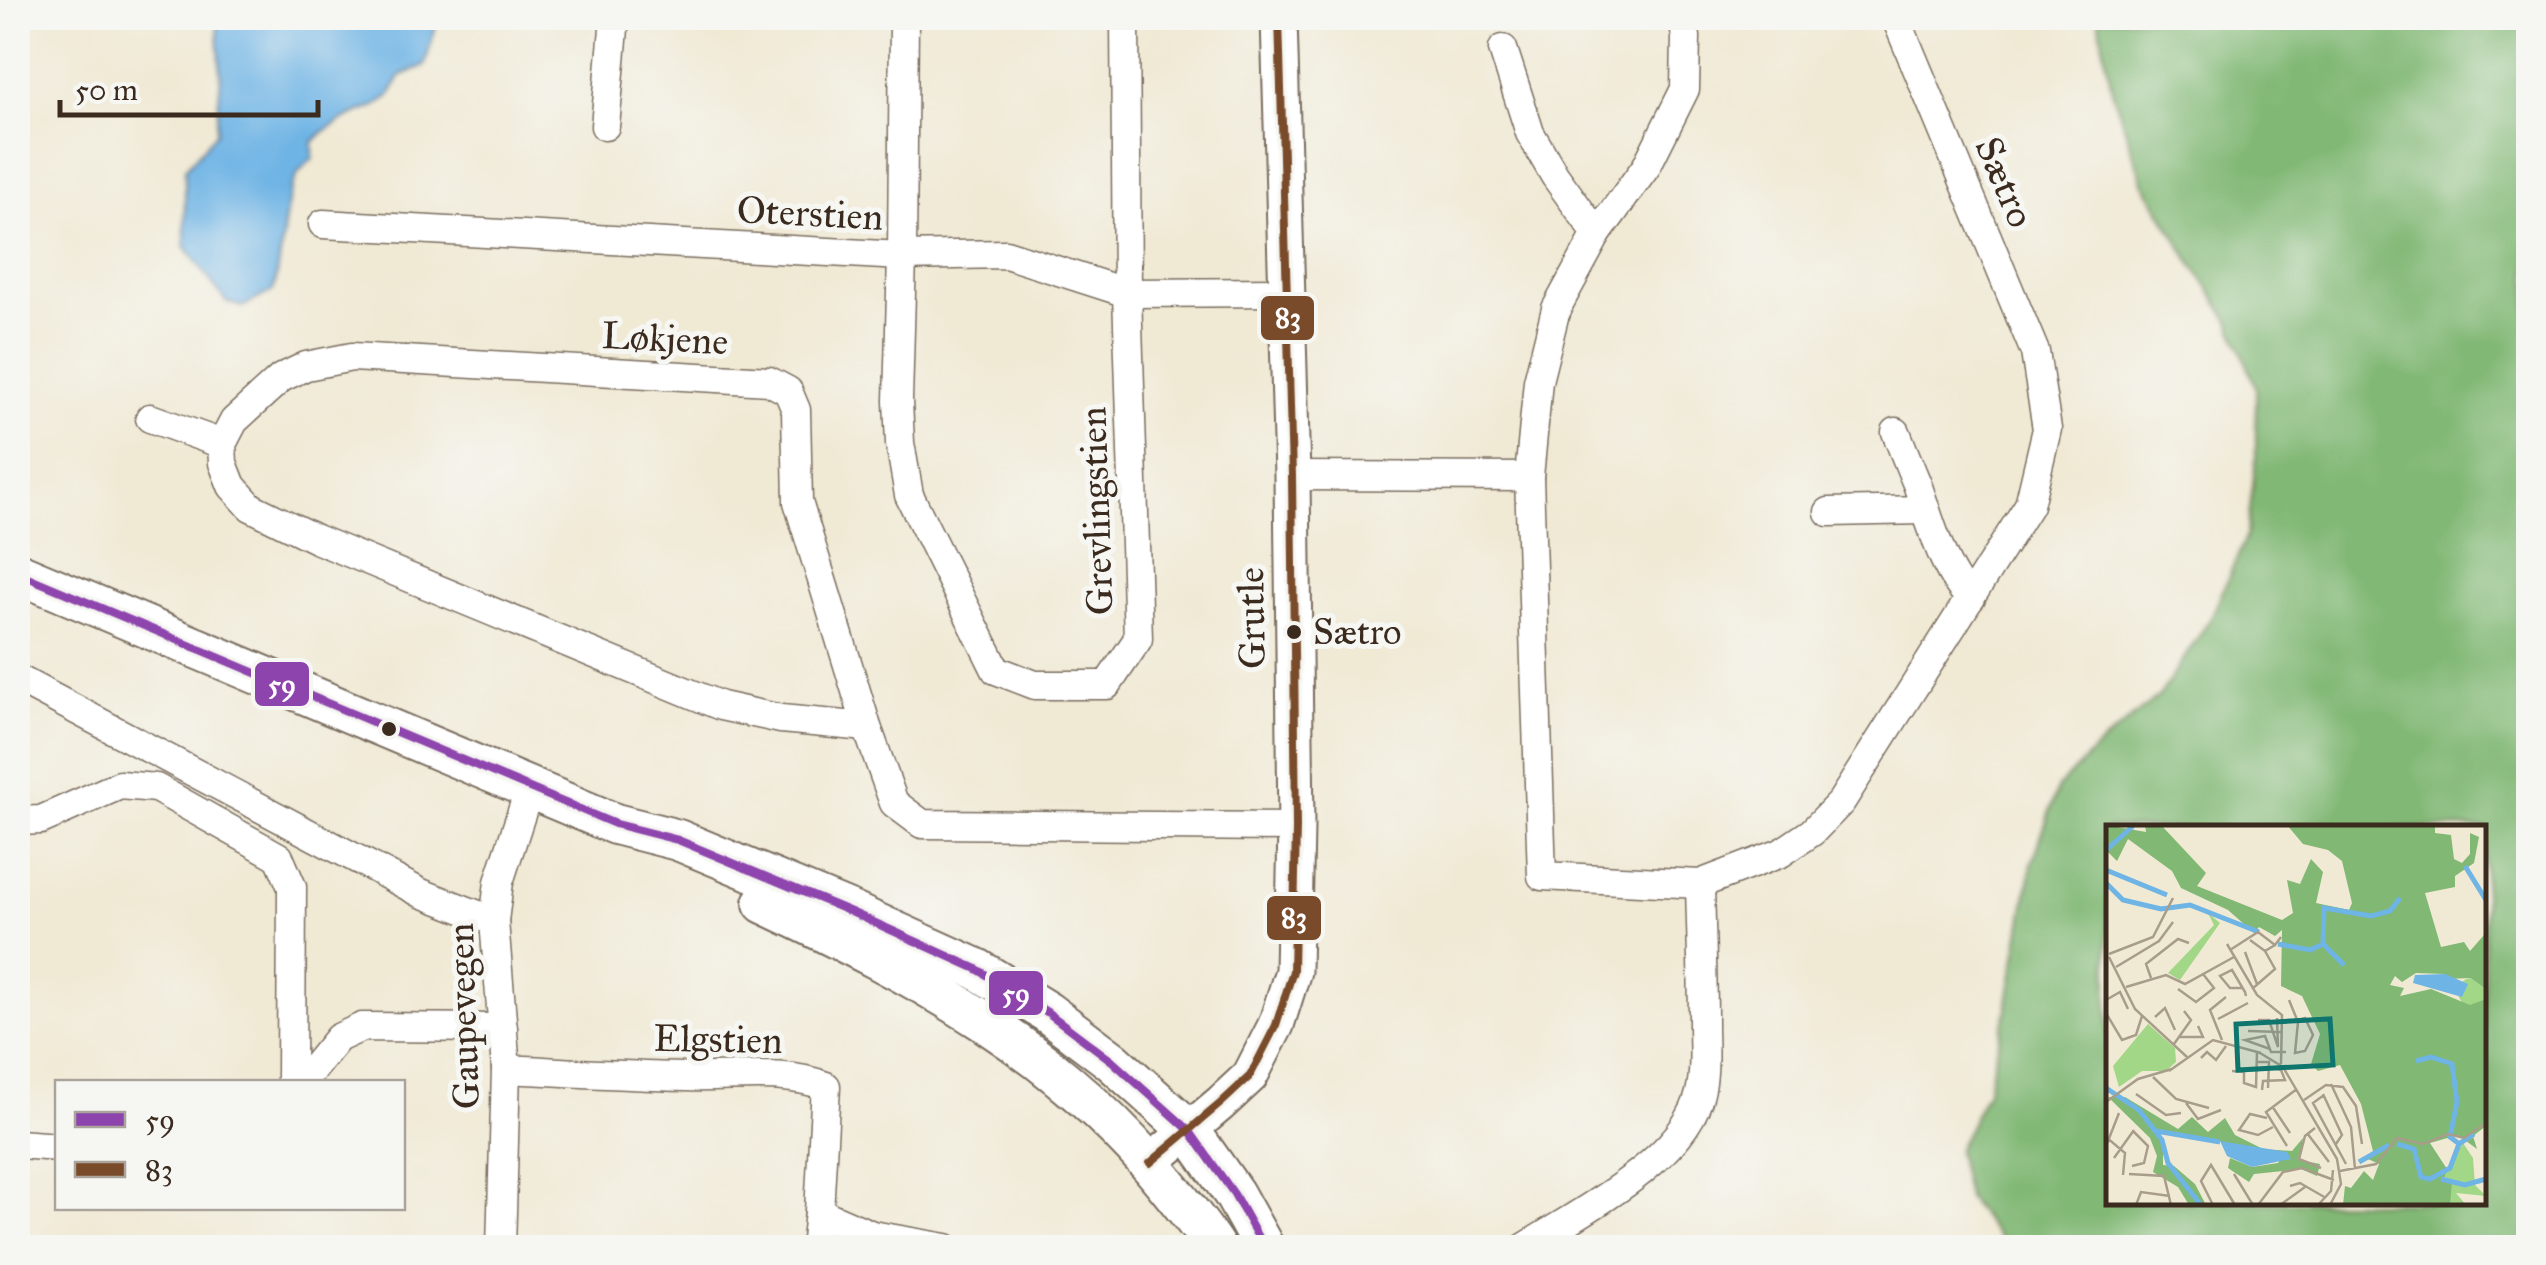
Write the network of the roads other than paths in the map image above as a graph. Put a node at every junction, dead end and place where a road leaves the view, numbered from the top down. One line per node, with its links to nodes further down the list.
1 (615, 18): 8 (street)
2 (904, 18): 11 (street, Grevlingstien)
3 (1125, 18): 12 (street, Grevlingstien)
4 (1279, 18): 13 (street, Grutle)
5 (1682, 18): 10 (street, Sætro)
6 (1896, 18): 22 (street, Sætro)
7 (1503, 49): 10 (street)
8 (606, 126)
9 (324, 224): 11 (street, Oterstien)
10 (1598, 234): 18 (street, Sætro)
11 (902, 256): 12 (street, Oterstien); 12 (street, Grevlingstien)
12 (1127, 292): 13 (street, Oterstien)
13 (1287, 292): 17 (street, Grutle)
14 (150, 418): 16 (street)
15 (1896, 432): 19 (street)
16 (222, 444): 24 (street); 24 (street, Løkjene)
17 (1292, 476): 18 (street); 28 (street, Grutle)
18 (1528, 477): 29 (street, Sætro)
19 (1925, 510): 20 (street); 22 (street)
20 (1829, 512)
21 (18, 573): 25 (main road)
22 (1971, 598): 29 (street, Sætro)
23 (18, 679): 30 (street)
24 (867, 727): 28 (street, Løkjene)
25 (530, 787): 27 (main road); 30 (street, Gaupevegen)
26 (18, 821): 33 (street)
27 (615, 824): 35 (main road); 38 (main road)
28 (1296, 827): 35 (street, Grutle)
29 (1700, 884): 45 (street)
30 (494, 921): 31 (street, Gaupevegen)
31 (502, 1028): 32 (street, Gaupevegen); 34 (street)
32 (506, 1068): 39 (street, Elgstien); 40 (street, Gaupevegen)
33 (294, 1080)
34 (301, 1080)
35 (1189, 1130): 38 (street, Grutle); 44 (main road)
36 (18, 1144): 37 (street)
37 (55, 1148)
38 (1150, 1163): 43 (main road)
39 (819, 1212): 41 (street, Elgstien); 42 (street)
40 (501, 1248)
41 (815, 1248)
42 (946, 1248)
43 (1215, 1248)
44 (1264, 1248)
45 (1524, 1248)

